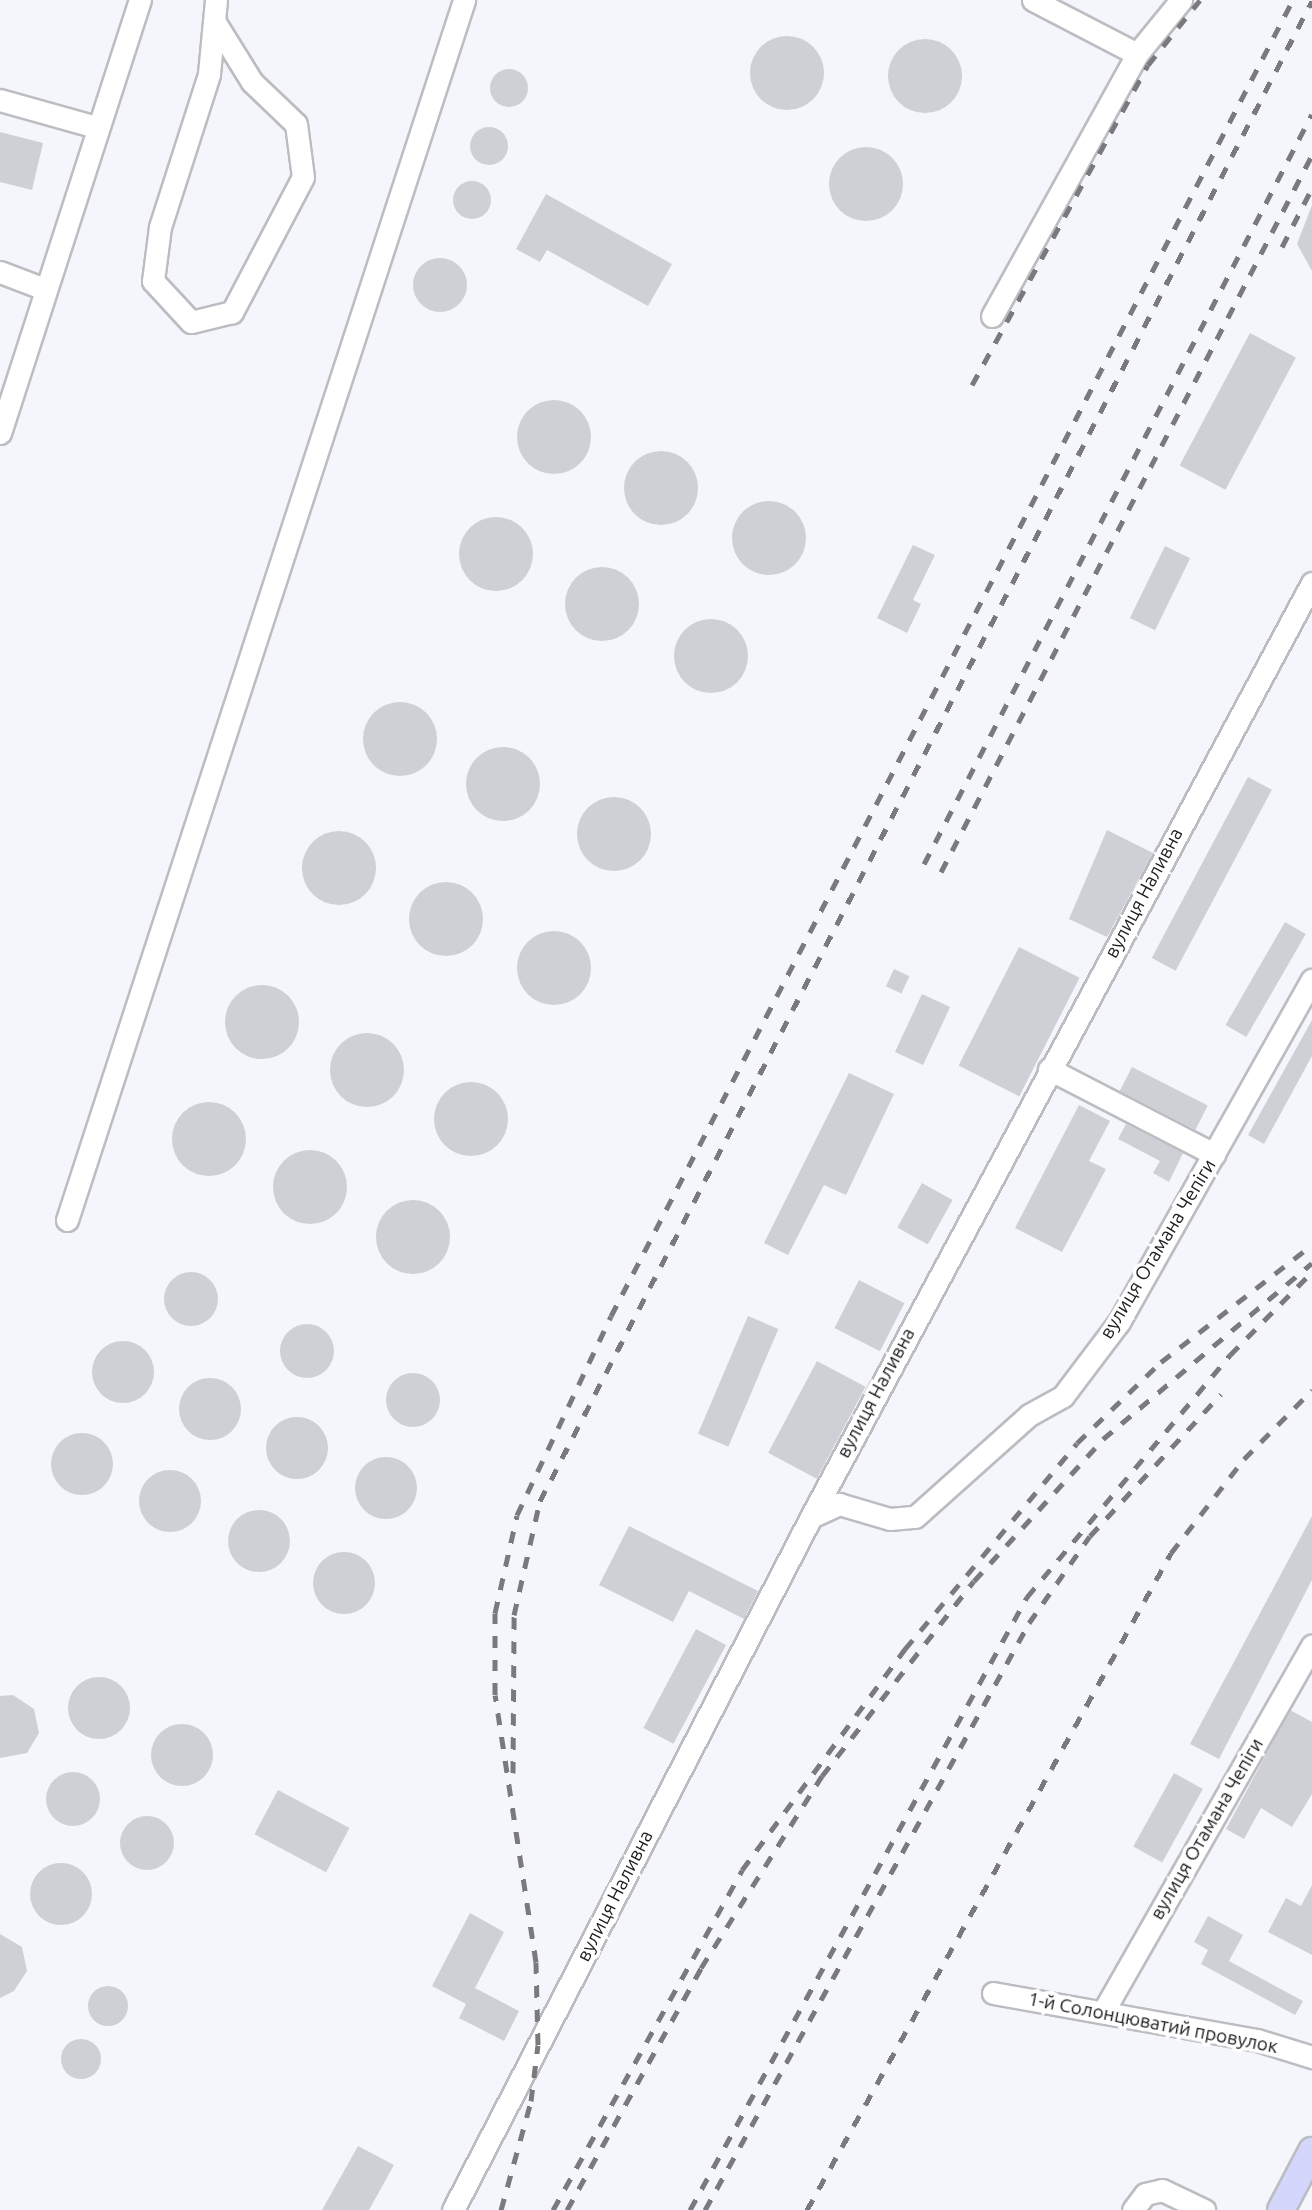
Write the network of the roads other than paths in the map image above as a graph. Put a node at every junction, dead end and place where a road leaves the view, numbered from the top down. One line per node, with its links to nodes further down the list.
1 (140, 0): 9 (street)
2 (216, 0): 6 (street)
3 (464, 0): 18 (street)
4 (1033, 0): 7 (street)
5 (1181, 0): 7 (street)
6 (216, 24): 6 (street)
7 (1137, 54): 12 (street)
8 (0, 100): 9 (street)
9 (96, 127): 11 (street)
10 (0, 272): 11 (street)
11 (42, 288): 13 (street)
12 (992, 316)
13 (0, 433)
14 (1312, 583): 16 (street, вулиця Наливна)
15 (1312, 980): 17 (street, вулиця Отамана Чепіги)
16 (1048, 1069): 17 (street); 19 (street, вулиця Наливна)
17 (1214, 1154): 19 (street, вулиця Отамана Чепіги)
18 (68, 1220)
19 (811, 1517): 25 (street, вулиця Наливна)
20 (1312, 1645): 22 (street, вулиця Отамана Чепіги)
21 (993, 1993): 22 (street, 1-й Солонцюватий провулок)
22 (1103, 2012): 23 (street, 1-й Солонцюватий провулок)
23 (1312, 2057)
24 (1312, 2151): 28 (main road)
25 (453, 2210)
26 (1133, 2210): 27 (street)
27 (1204, 2210)
28 (1281, 2210)

